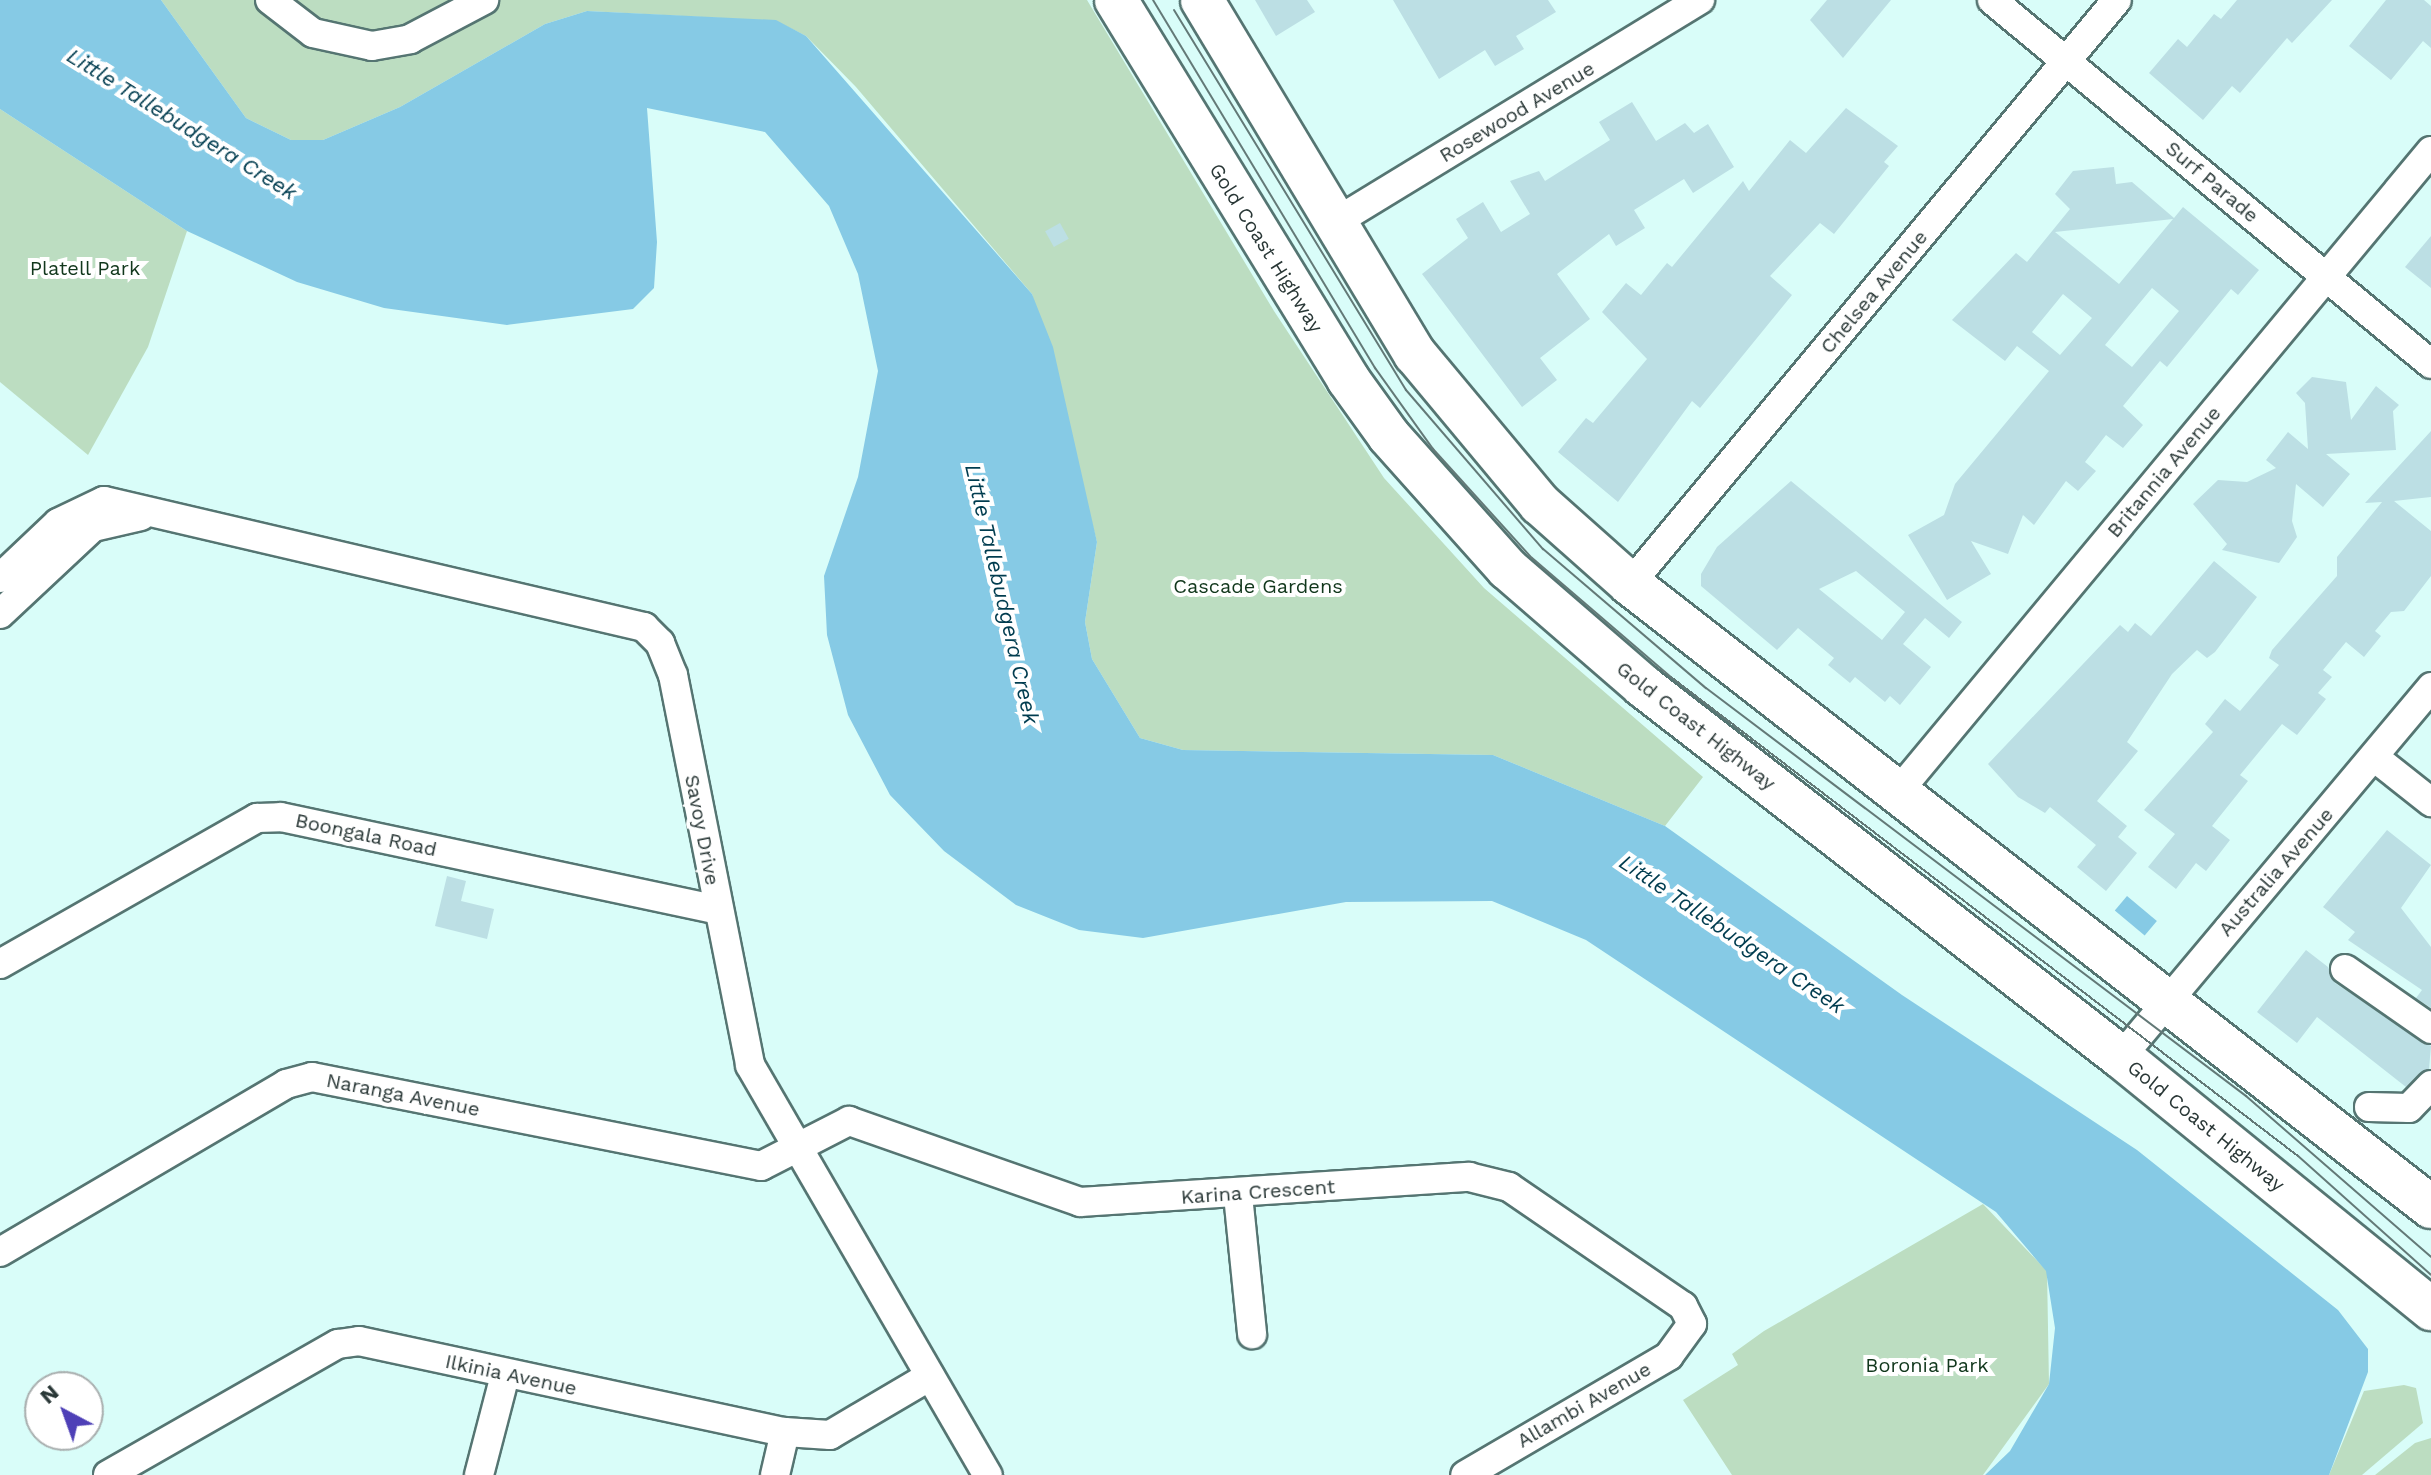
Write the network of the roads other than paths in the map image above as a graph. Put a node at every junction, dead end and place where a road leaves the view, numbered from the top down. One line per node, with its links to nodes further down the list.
1 (270, 0): 2 (street)
2 (484, 0)
3 (1116, 0): 26 (highway, Gold Coast Highway)
4 (1202, 0): 10 (highway)
5 (1700, 0): 10 (street, Rosewood Avenue)
6 (1992, 0): 8 (street, Surf Parade)
7 (2117, 0): 8 (street, Chelsea Avenue)
8 (2067, 61): 11 (street, Surf Parade); 15 (street, Chelsea Avenue)
9 (2431, 151): 11 (street, Britannia Avenue)
10 (1334, 223): 15 (highway)
11 (2327, 277): 12 (street, Surf Parade); 19 (street, Britannia Avenue)
12 (2431, 364)
13 (158, 515): 14 (street, Savoy Drive); 16 (street, Savoy Drive); 21 (street, Savoy Drive)
14 (0, 578)
15 (1630, 584): 19 (highway)
16 (0, 614)
17 (2431, 687): 18 (street, Australia Avenue)
18 (2374, 757): 20 (street); 24 (street, Australia Avenue)
19 (1897, 793): 24 (highway)
20 (2431, 802)
21 (717, 910): 22 (street, Boongala Road); 29 (street, Savoy Drive)
22 (0, 964)
23 (2345, 969): 25 (street)
24 (2166, 1001): 26 (street, Australia Avenue); 31 (highway)
25 (2431, 1029)
26 (2121, 1057): 33 (highway, Gold Coast Highway)
27 (2431, 1085): 28 (street)
28 (2369, 1107)
29 (795, 1147): 30 (street, Karina Crescent); 32 (street, Naranga Avenue); 37 (street, Savoy Drive)
30 (1238, 1195): 34 (street, Karina Crescent); 35 (street)
31 (2431, 1207)
32 (0, 1252)
33 (2431, 1309)
34 (1692, 1324): 43 (street, Allambi Avenue)
35 (1252, 1334)
36 (505, 1375): 38 (street, Ilkinia Avenue); 39 (street, Ilkinia Avenue); 40 (street)
37 (930, 1376): 38 (street, Ilkinia Avenue); 42 (street, Savoy Drive)
38 (785, 1432): 41 (street)
39 (108, 1475)
40 (479, 1475)
41 (775, 1475)
42 (988, 1475)
43 (1465, 1475)

